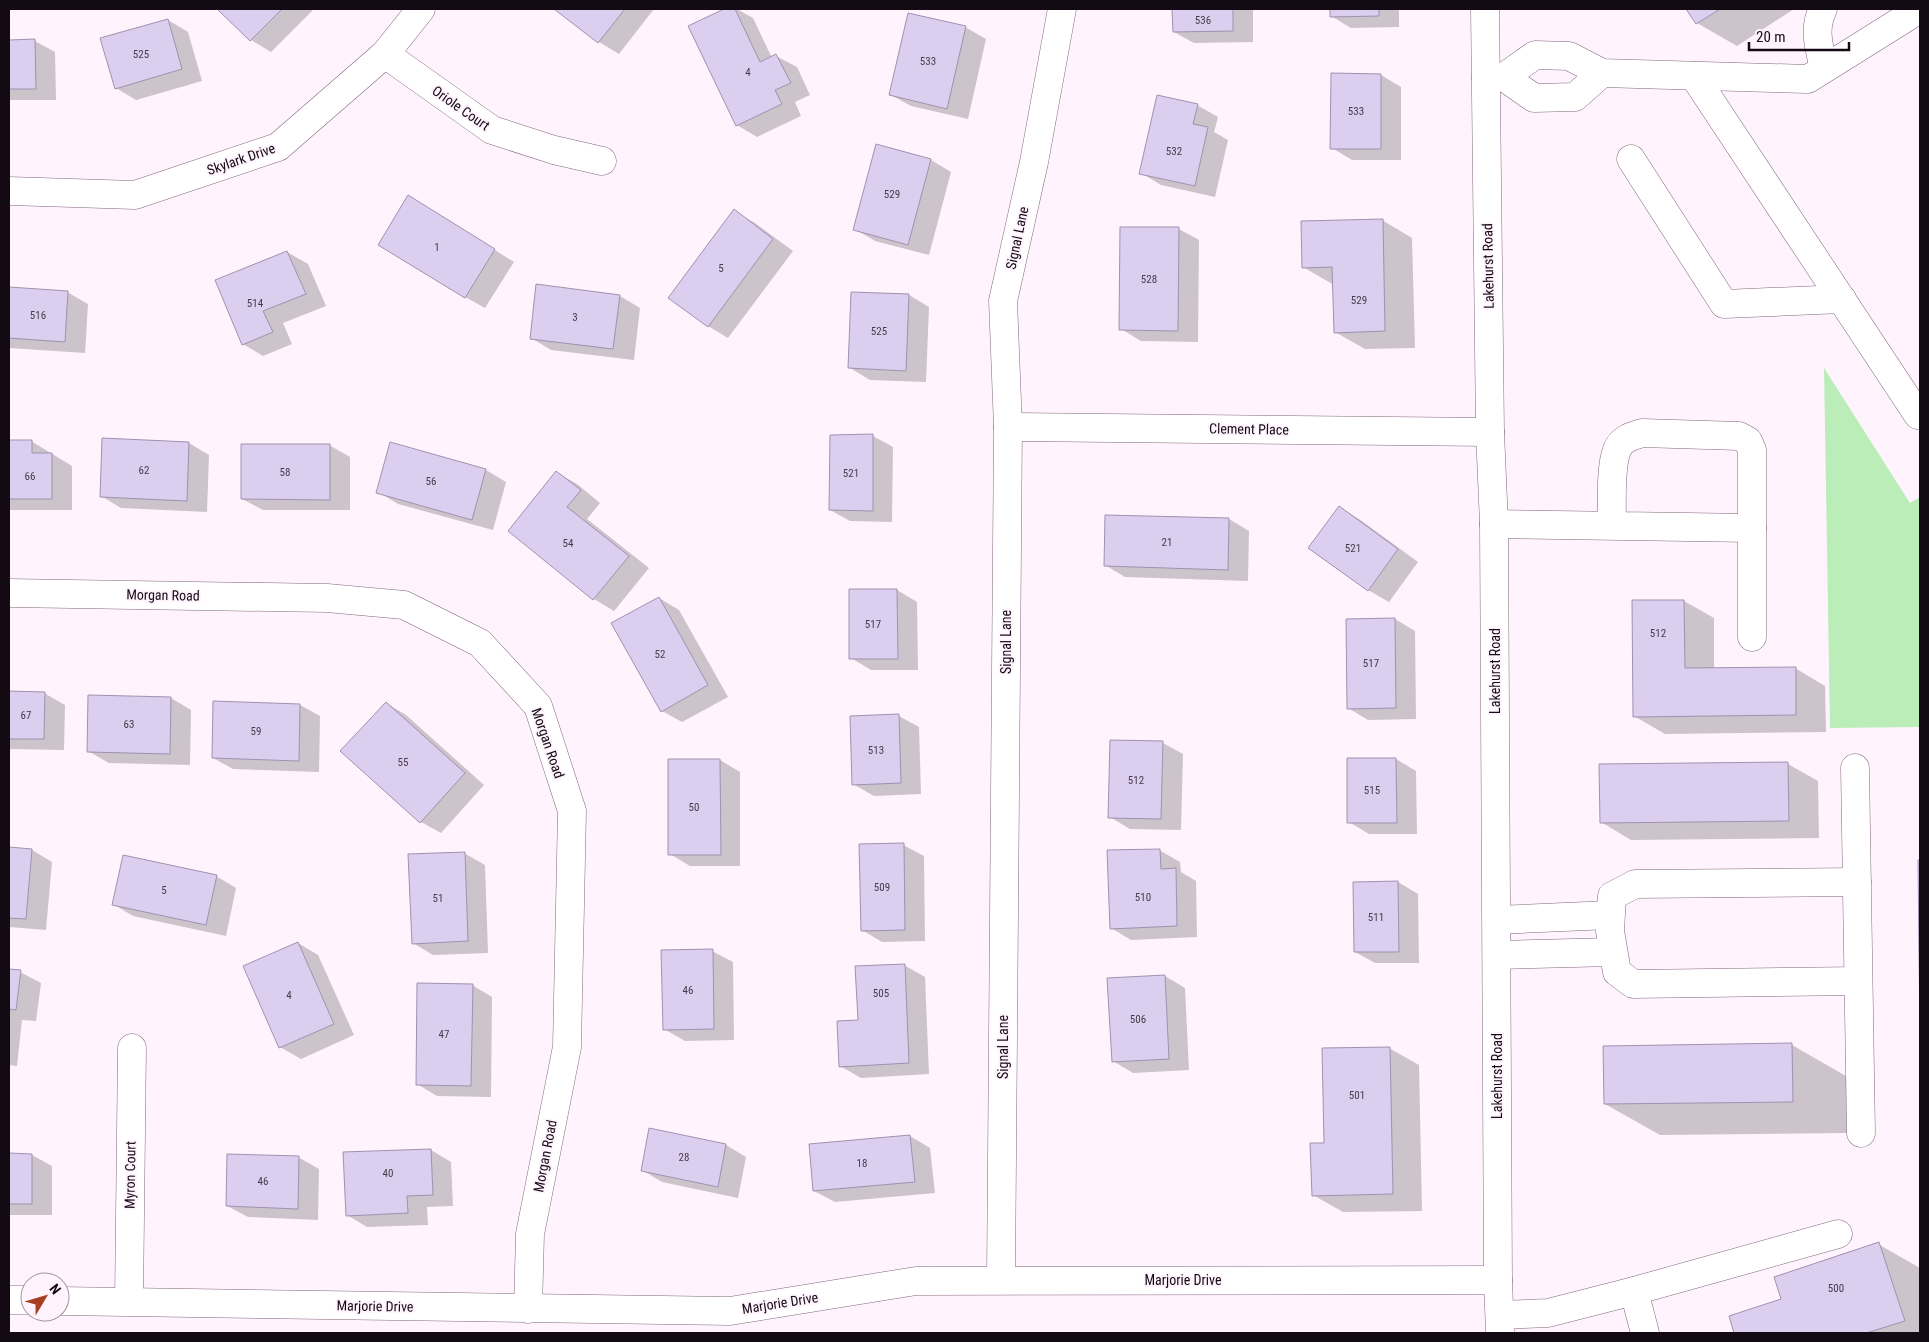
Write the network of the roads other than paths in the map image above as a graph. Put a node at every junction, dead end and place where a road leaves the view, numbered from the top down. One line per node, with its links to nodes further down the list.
1 (421, 9): 6 (street, Skylark Drive)
2 (1062, 9): 16 (street, Signal Lane)
3 (1485, 9): 10 (street, Lakehurst Road)
4 (1823, 9): 7 (street)
5 (1920, 9): 7 (street)
6 (385, 54): 12 (street, Oriole Court); 13 (street, Skylark Drive)
7 (1824, 68): 9 (street)
8 (1602, 73): 9 (street); 10 (street); 10 (street)
9 (1694, 76): 14 (street)
10 (1495, 77): 17 (street, Lakehurst Road)
11 (1631, 159): 14 (street)
12 (602, 162)
13 (9, 191)
14 (1842, 300): 15 (street)
15 (1920, 413)
16 (1008, 427): 17 (street, Clement Place); 33 (street, Signal Lane)
17 (1490, 432): 18 (street, Lakehurst Road)
18 (1494, 524): 19 (street); 26 (street, Lakehurst Road)
19 (1612, 525): 20 (street); 20 (street)
20 (1752, 528): 22 (street)
21 (9, 593): 38 (street, Morgan Road)
22 (1752, 638)
23 (1855, 768): 24 (street)
24 (1857, 882): 25 (street); 29 (street)
25 (1610, 915): 26 (street); 27 (street)
26 (1497, 920): 28 (street, Lakehurst Road)
27 (1614, 952): 28 (street); 29 (street)
28 (1497, 955): 34 (street, Lakehurst Road)
29 (1858, 982): 31 (street)
30 (132, 1048): 37 (street, Myron Court)
31 (1861, 1133)
32 (1838, 1234): 35 (street)
33 (1001, 1280): 34 (street, Marjorie Drive); 38 (street, Marjorie Drive)
34 (1498, 1280): 39 (street, Lakehurst Road)
35 (1634, 1291): 39 (street); 40 (street)
36 (70, 1300): 37 (street, Marjorie Drive)
37 (129, 1301): 38 (street, Marjorie Drive)
38 (528, 1309)
39 (1500, 1324)
40 (1645, 1333)

